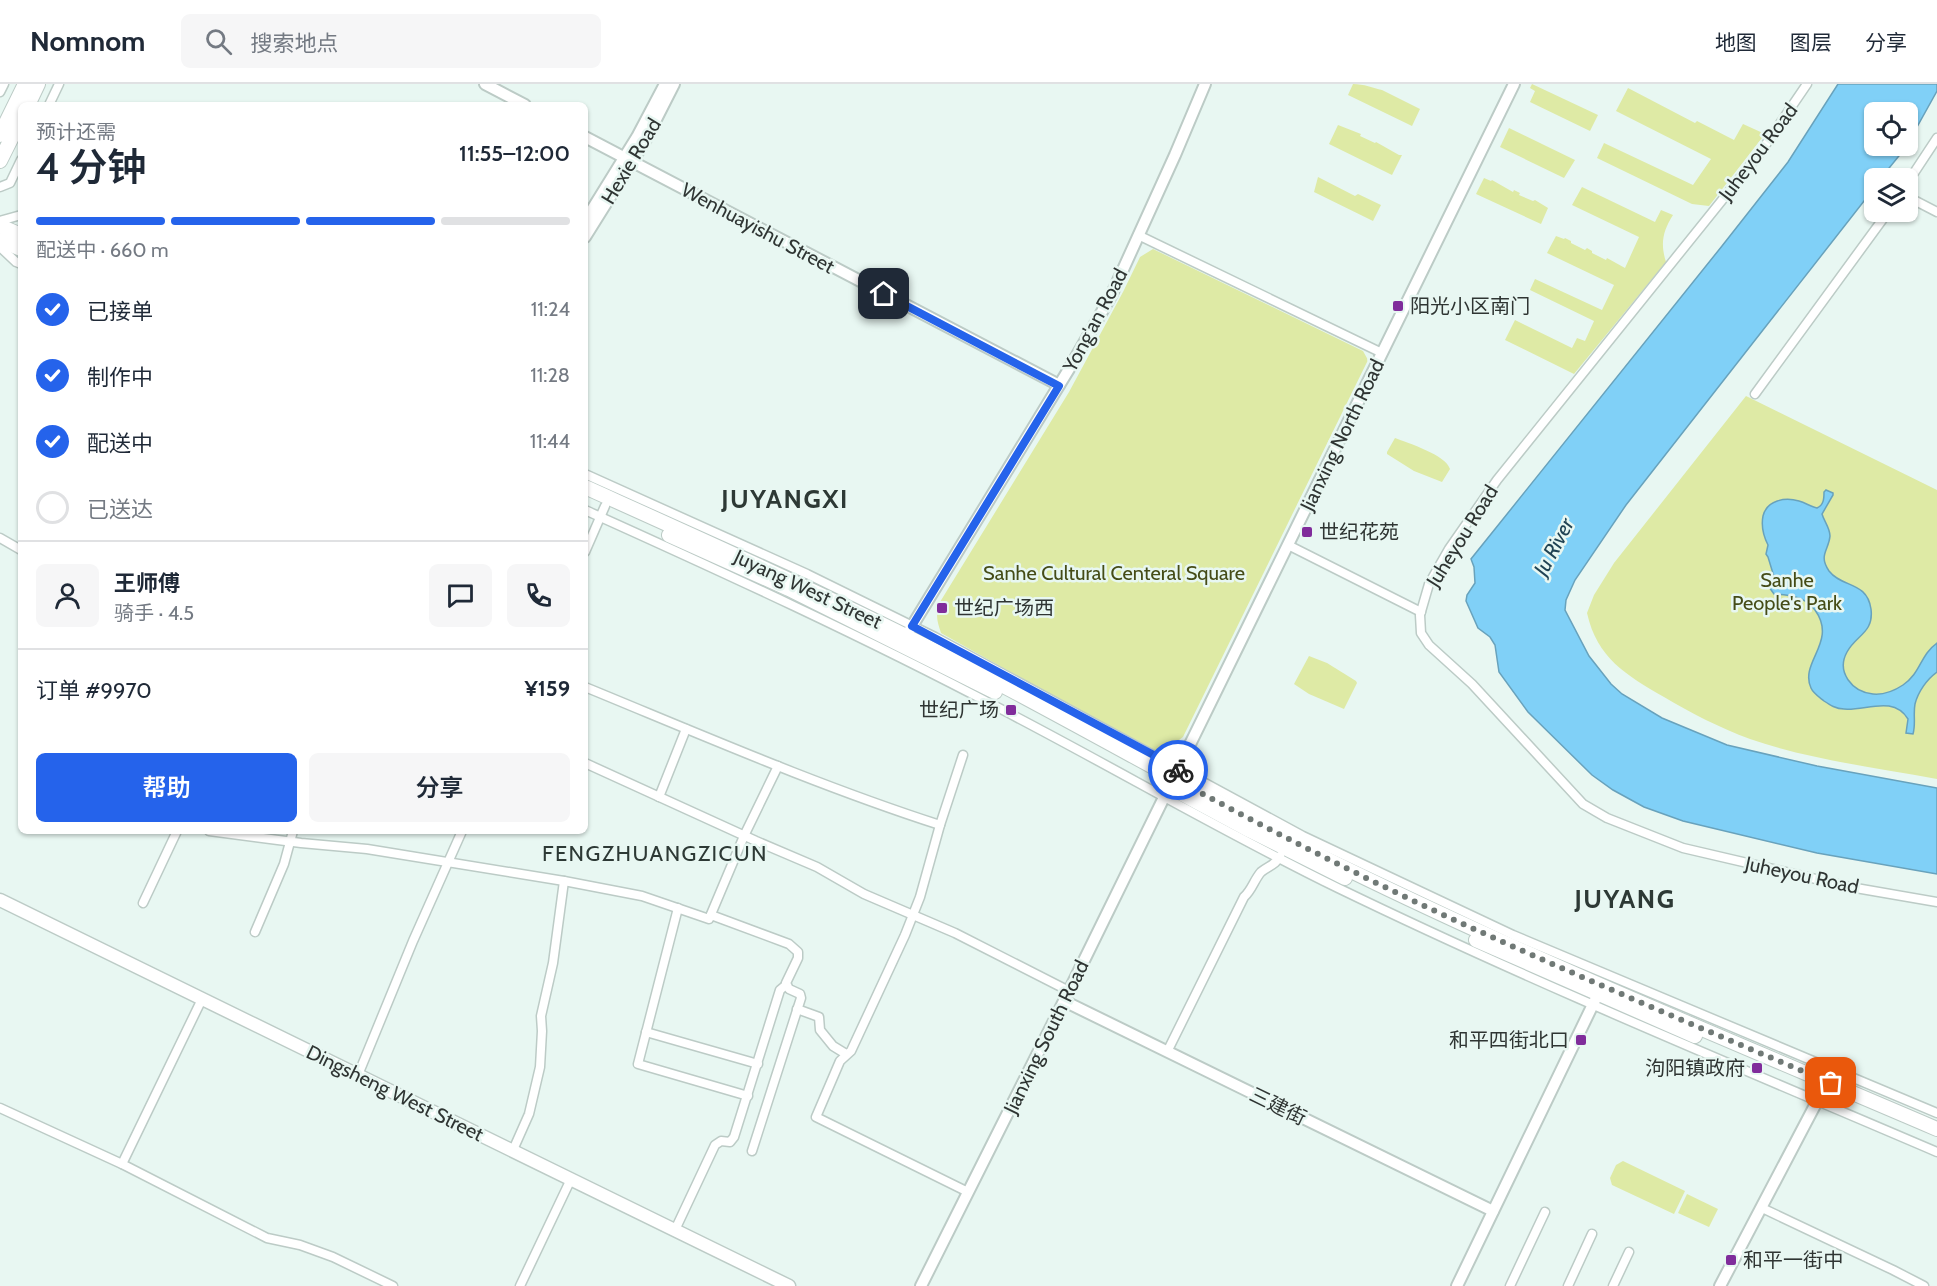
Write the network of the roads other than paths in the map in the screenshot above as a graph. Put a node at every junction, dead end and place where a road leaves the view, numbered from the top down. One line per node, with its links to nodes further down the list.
1 (4, 84): 12 (street)
2 (25, 84): 17 (main road)
3 (38, 84): 13 (main road)
4 (59, 84): 14 (street)
5 (485, 84): 15 (street)
6 (665, 84): 20 (street, Hexie Road)
7 (674, 84): 20 (street, Hexie Road)
8 (1192, 84): 11 (street)
9 (1514, 84): 39 (street, Jianxing North Road)
10 (1807, 84): 51 (street, Juheyou Road)
11 (1204, 86): 34 (street, Yong'an Road)
12 (0, 92)
13 (29, 102)
14 (50, 102)
15 (519, 102)
16 (18, 125): 21 (main road)
17 (0, 135)
18 (1937, 138): 23 (street)
19 (588, 139): 20 (street, Wenhuayishu Street)
20 (628, 159): 28 (street, Hexie Road); 32 (street, Hexie Road); 40 (street, Wenhuayishu Street)
21 (0, 161)
22 (18, 166): 24 (street)
23 (1917, 168)
24 (0, 187)
25 (1918, 202): 26 (street)
26 (1937, 212)
27 (18, 216): 29 (street)
28 (588, 217)
29 (0, 221)
30 (1881, 222): 41 (street)
31 (0, 226): 33 (main road)
32 (588, 232)
33 (18, 234)
34 (1138, 236): 39 (street); 40 (street, Yong'an Road)
35 (0, 240): 37 (main road)
36 (0, 247): 38 (street)
37 (18, 248)
38 (18, 263)
39 (1382, 353): 49 (street, Jianxing North Road)
40 (1059, 386): 52 (street, Yong'an Road)
41 (1755, 394)
42 (588, 475): 52 (street)
43 (588, 488): 52 (main road, Juyang West Street)
44 (588, 500): 46 (main road, Juyang West Street)
45 (588, 510): 46 (street)
46 (603, 512): 48 (street); 58 (main road, Juyang West Street)
47 (0, 538): 50 (street)
48 (588, 545)
49 (1288, 545): 51 (street); 58 (street, Jianxing North Road)
50 (18, 548)
51 (1421, 612): 71 (street, Juheyou Road)
52 (909, 631): 58 (main road, Juyang West Street)
53 (588, 688): 54 (street)
54 (686, 729): 57 (street); 59 (street)
55 (963, 755): 60 (street)
56 (588, 764): 59 (street)
57 (778, 766): 60 (street); 65 (street)
58 (1171, 783): 67 (main road, Juyang West Street); 78 (street, Jianxing South Road); 90 (street); 91 (main road, Juyang West Street)
59 (659, 797): 65 (street)
60 (940, 825): 75 (street)
61 (176, 834): 72 (street)
62 (231, 834): 66 (street)
63 (292, 834): 66 (street)
64 (461, 834): 68 (street)
65 (744, 836): 74 (street); 75 (street)
66 (290, 842): 68 (street); 76 (street)
67 (1281, 853): 80 (main road, Juyang West Street); 83 (street)
68 (448, 862): 69 (street); 86 (street)
69 (564, 881): 73 (street); 93 (street)
70 (0, 900): 79 (main road, Dingsheng West Street)
71 (1937, 902)
72 (143, 903)
73 (678, 908): 74 (street); 82 (street)
74 (711, 915): 77 (street)
75 (913, 915): 78 (street); 84 (street)
76 (255, 932)
77 (786, 985): 81 (street); 85 (street)
78 (1066, 996): 83 (street, 三建街); 98 (street, Jianxing South Road)
79 (202, 999): 86 (main road, Dingsheng West Street); 96 (street)
80 (1595, 1000): 88 (main road, Juyang West Street); 100 (street)
81 (797, 1009): 84 (street); 94 (street)
82 (646, 1032): 85 (street); 87 (street)
83 (1167, 1052): 100 (street, 三建街)
84 (846, 1054): 98 (street)
85 (758, 1064): 87 (street)
86 (358, 1075): 93 (main road, Dingsheng West Street)
87 (748, 1096): 102 (street)
88 (1820, 1096): 92 (main road, Juyang West Street); 95 (street); 99 (street)
89 (0, 1108): 96 (street)
90 (1937, 1113)
91 (1937, 1129)
92 (1937, 1139)
93 (513, 1150): 97 (main road, Dingsheng West Street)
94 (752, 1151)
95 (1937, 1152)
96 (122, 1164): 105 (street)
97 (571, 1179): 102 (main road, Dingsheng West Street); 106 (street)
98 (968, 1192): 108 (street, Jianxing South Road)
99 (1762, 1208): 113 (street); 114 (street)
100 (1493, 1211): 109 (street)
101 (1545, 1212): 110 (street)
102 (675, 1230): 107 (main road, Dingsheng West Street)
103 (1592, 1234): 111 (street)
104 (1629, 1252): 112 (street)
105 (393, 1286)
106 (520, 1286)
107 (789, 1286)
108 (921, 1286)
109 (1457, 1286)
110 (1510, 1286)
111 (1568, 1286)
112 (1614, 1286)
113 (1720, 1286)
114 (1924, 1286)

